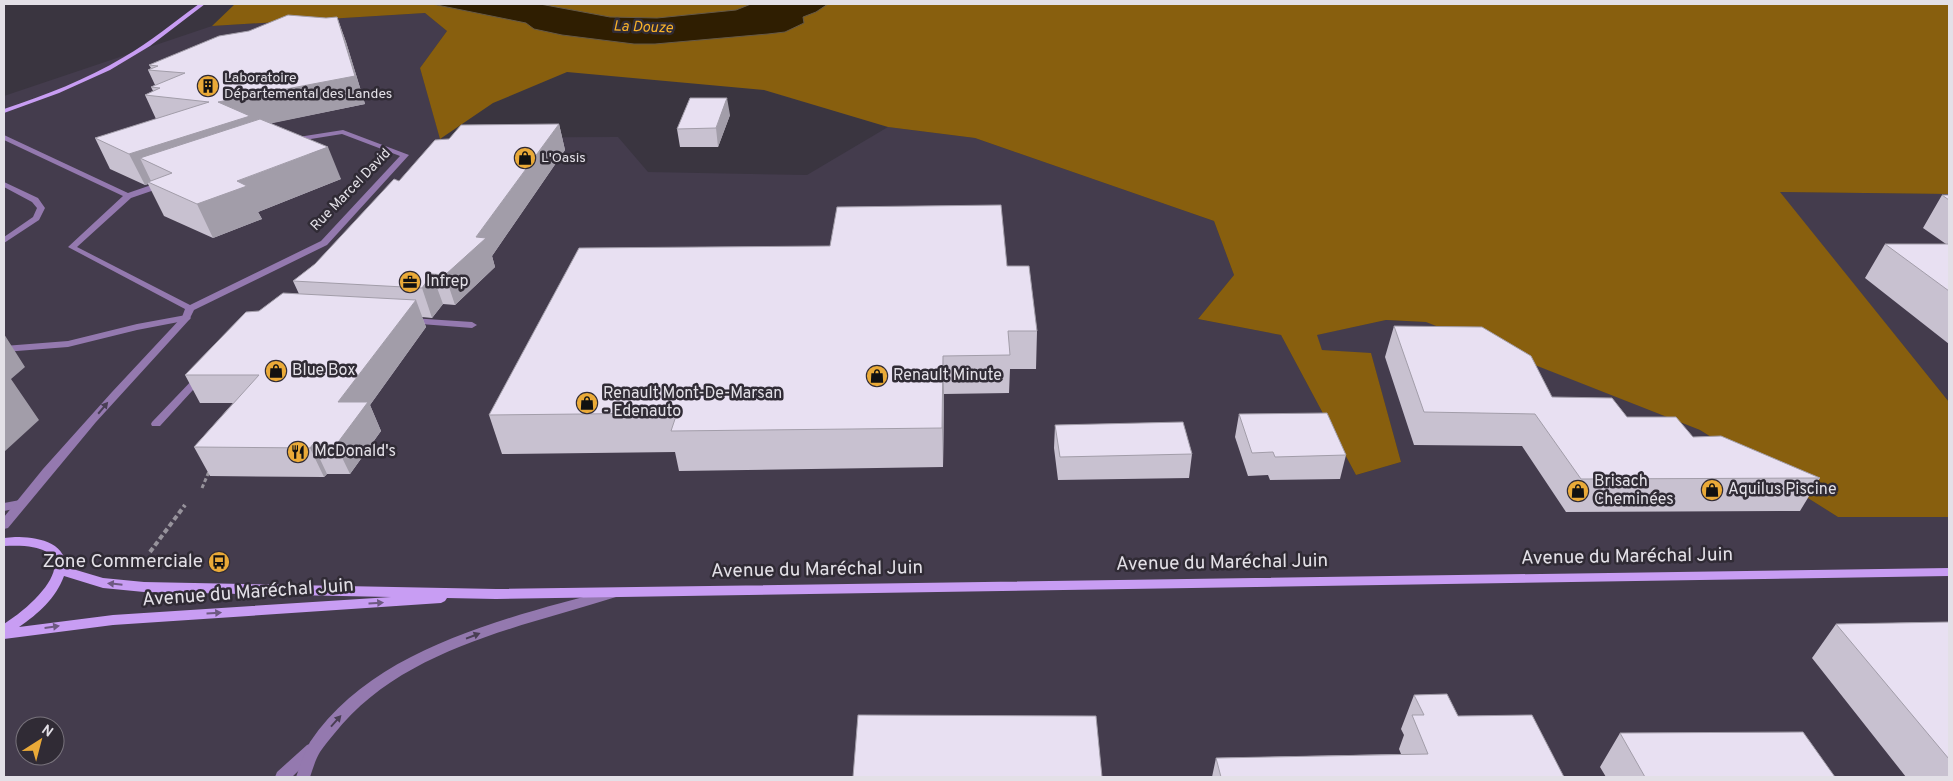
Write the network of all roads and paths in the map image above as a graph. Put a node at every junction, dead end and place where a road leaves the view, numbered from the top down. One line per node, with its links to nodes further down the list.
1 (202, 4): 2 (main road)
2 (4, 111)
3 (4, 137): 7 (street)
4 (288, 140): 9 (street, Rue Marcel David)
5 (175, 180): 7 (street)
6 (4, 184): 8 (street)
7 (128, 196): 9 (street)
8 (4, 241)
9 (190, 308): 10 (street)
10 (186, 318): 13 (street); 18 (street, one-way to 10)
11 (404, 321): 12 (street)
12 (472, 325)
13 (4, 349)
14 (208, 368): 15 (street)
15 (156, 424)
16 (212, 467): 17 (path)
17 (202, 488)
18 (20, 504): 20 (street); 21 (street)
19 (185, 505): 23 (path)
20 (4, 507)
21 (4, 525)
22 (4, 542): 24 (main road)
23 (150, 552)
24 (60, 570): 27 (main road, Avenue du Maréchal Juin, one-way to 24); 28 (main road)
25 (1949, 572): 26 (main road, Avenue du Maréchal Juin)
26 (619, 592): 27 (main road, Avenue du Maréchal Juin); 29 (street, one-way to 26)
27 (496, 594): 28 (main road, Avenue du Maréchal Juin, one-way to 27)
28 (4, 632)
29 (316, 746): 30 (street); 31 (street)
30 (282, 777)
31 (303, 777)

